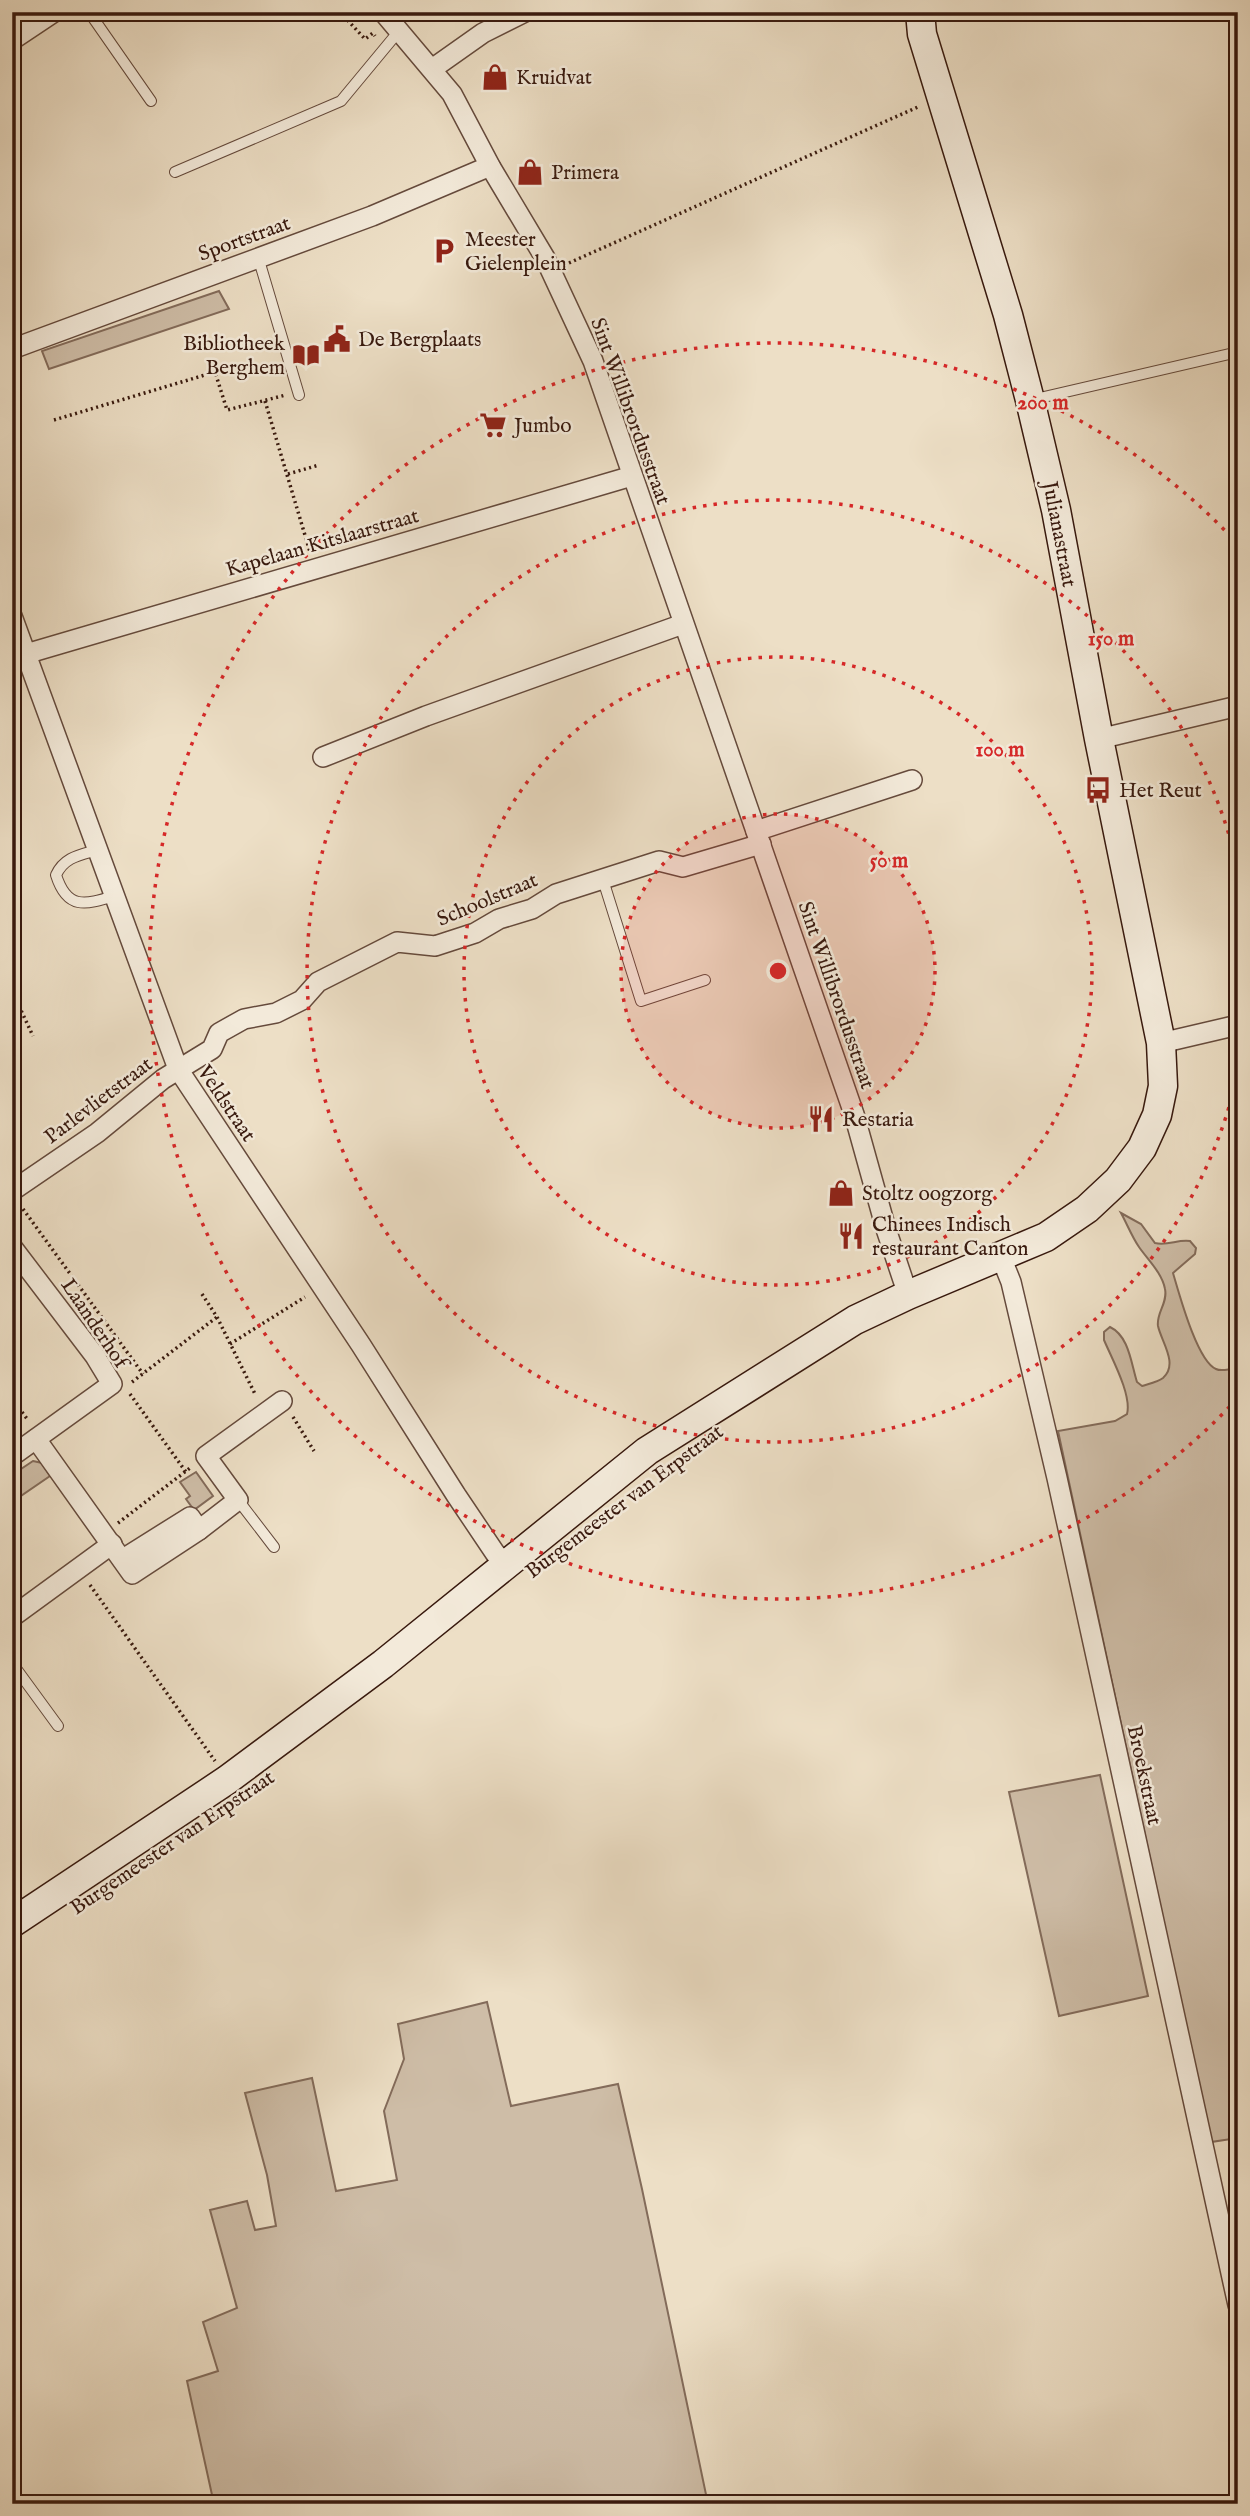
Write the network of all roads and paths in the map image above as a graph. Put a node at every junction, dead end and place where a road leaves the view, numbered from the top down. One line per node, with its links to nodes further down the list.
1 (54, 12): 8 (street)
2 (89, 12): 12 (lane)
3 (340, 12): 9 (path)
4 (383, 12): 7 (street, Sint Willibrordusstraat)
5 (525, 12): 10 (street)
6 (917, 20): 11 (street, Julianastraat)
7 (399, 31): 9 (lane); 10 (street, Sint Willibrordusstraat)
8 (12, 40)
9 (386, 47): 14 (lane)
10 (432, 69): 13 (street, Sint Willibrordusstraat)
11 (940, 98): 16 (path); 20 (street, Julianastraat)
12 (152, 101)
13 (491, 166): 15 (street, Sportstraat); 16 (street, Sint Willibrordusstraat)
14 (175, 172)
15 (258, 257): 17 (street, Sportstraat); 19 (lane)
16 (551, 271): 25 (street, Sint Willibrordusstraat)
17 (12, 349)
18 (1238, 352): 20 (lane)
19 (298, 393): 21 (path)
20 (1030, 400): 31 (street, Julianastraat)
21 (265, 401): 22 (path); 24 (path)
22 (54, 420)
23 (319, 465): 24 (path)
24 (287, 474): 26 (path)
25 (632, 476): 26 (street, Kapelaan Kitslaarstraat); 28 (street, Sint Willibrordusstraat)
26 (315, 567): 29 (street, Kapelaan Kitslaarstraat)
27 (12, 616): 29 (street, Veldstraat)
28 (683, 624): 32 (street); 34 (street, Sint Willibrordusstraat)
29 (19, 655): 35 (street, Veldstraat)
30 (1238, 706): 31 (street)
31 (1099, 738): 42 (street, Julianastraat)
32 (323, 757)
33 (912, 780): 34 (street)
34 (758, 837): 36 (street, Schoolstraat); 48 (street, Sint Willibrordusstraat)
35 (97, 850): 37 (street, Veldstraat); 37 (lane)
36 (603, 880): 38 (lane); 43 (street, Schoolstraat)
37 (114, 896): 43 (street, Veldstraat)
38 (705, 980)
39 (12, 991): 41 (path)
40 (1238, 1026): 42 (street)
41 (33, 1036)
42 (1161, 1044): 46 (street, Burgemeester van Erpstraat)
43 (178, 1069): 44 (street, Parlevlietstraat); 64 (street, Veldstraat)
44 (16, 1199): 52 (path, Laanderhof)
45 (12, 1247): 56 (street, Laanderhof)
46 (1000, 1258): 48 (street, Burgemeester van Erpstraat); 71 (street, Broekstraat)
47 (202, 1294): 50 (path)
48 (908, 1295): 64 (street, Burgemeester van Erpstraat)
49 (307, 1296): 51 (path)
50 (217, 1318): 51 (path); 52 (path)
51 (230, 1344): 55 (path)
52 (143, 1374): 60 (path)
53 (12, 1399): 56 (path)
54 (282, 1401): 55 (street); 57 (path)
55 (264, 1413): 59 (street)
56 (37, 1437): 58 (street, Laanderhof); 62 (street)
57 (314, 1451)
58 (12, 1456)
59 (206, 1456): 60 (path); 61 (street)
60 (186, 1472): 62 (path)
61 (238, 1500): 62 (street); 63 (lane)
62 (113, 1545): 65 (street)
63 (274, 1547)
64 (505, 1564): 69 (street, Burgemeester van Erpstraat)
65 (78, 1569): 66 (street); 69 (path)
66 (12, 1617)
67 (12, 1663): 68 (lane)
68 (58, 1726)
69 (227, 1780): 70 (street, Burgemeester van Erpstraat)
70 (12, 1923)
71 (1238, 2305)

